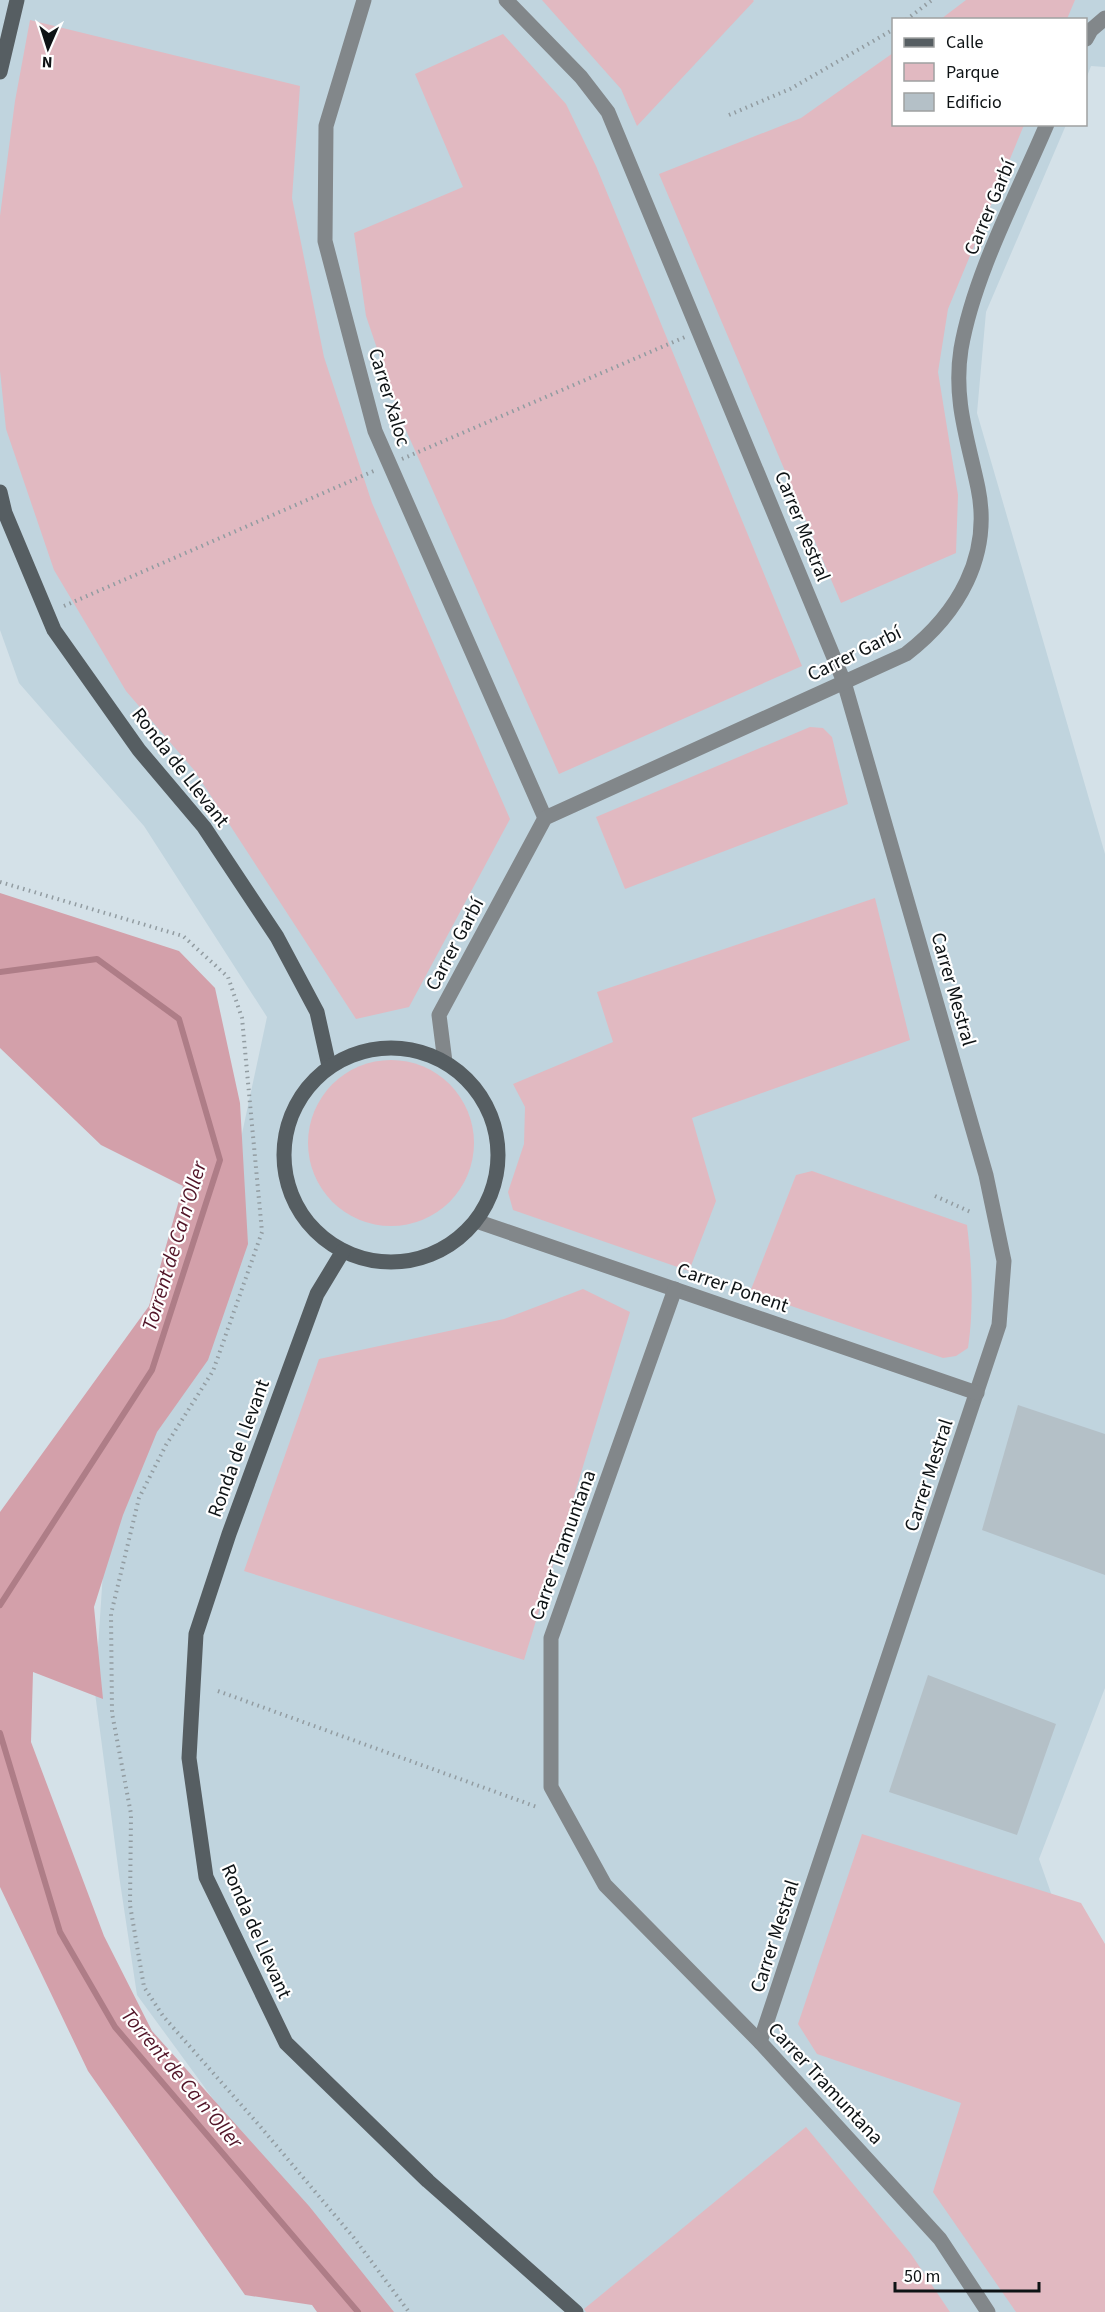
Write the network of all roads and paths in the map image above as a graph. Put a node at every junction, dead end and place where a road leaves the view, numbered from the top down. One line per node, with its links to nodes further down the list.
1 (18, 0): 9 (main road)
2 (364, 0): 14 (street, Carrer Xaloc)
3 (506, 0): 13 (street, Carrer Mestral)
4 (932, 0): 5 (path)
5 (909, 18)
6 (1105, 18): 8 (street)
7 (892, 29): 10 (path)
8 (1087, 37)
9 (0, 72)
10 (729, 115)
11 (1046, 126): 13 (street, Carrer Garbí)
12 (0, 492): 17 (main road, Ronda de Llevant)
13 (844, 682): 14 (street, Carrer Garbí); 23 (street, Carrer Mestral)
14 (545, 818): 16 (street, Carrer Garbí)
15 (0, 882): 27 (path)
16 (445, 1062): 17 (main road); 20 (main road)
17 (329, 1066): 21 (main road)
18 (935, 1196): 19 (path)
19 (973, 1213)
20 (476, 1221): 21 (main road); 22 (street, Carrer Ponent)
21 (344, 1251): 28 (main road, Ronda de Llevant)
22 (675, 1289): 23 (street, Carrer Ponent); 26 (street, Carrer Tramuntana)
23 (977, 1393): 26 (street, Carrer Mestral)
24 (218, 1692): 25 (path)
25 (537, 1807)
26 (760, 2042): 29 (street, Carrer Tramuntana)
27 (409, 2312)
28 (576, 2312)
29 (988, 2312)

